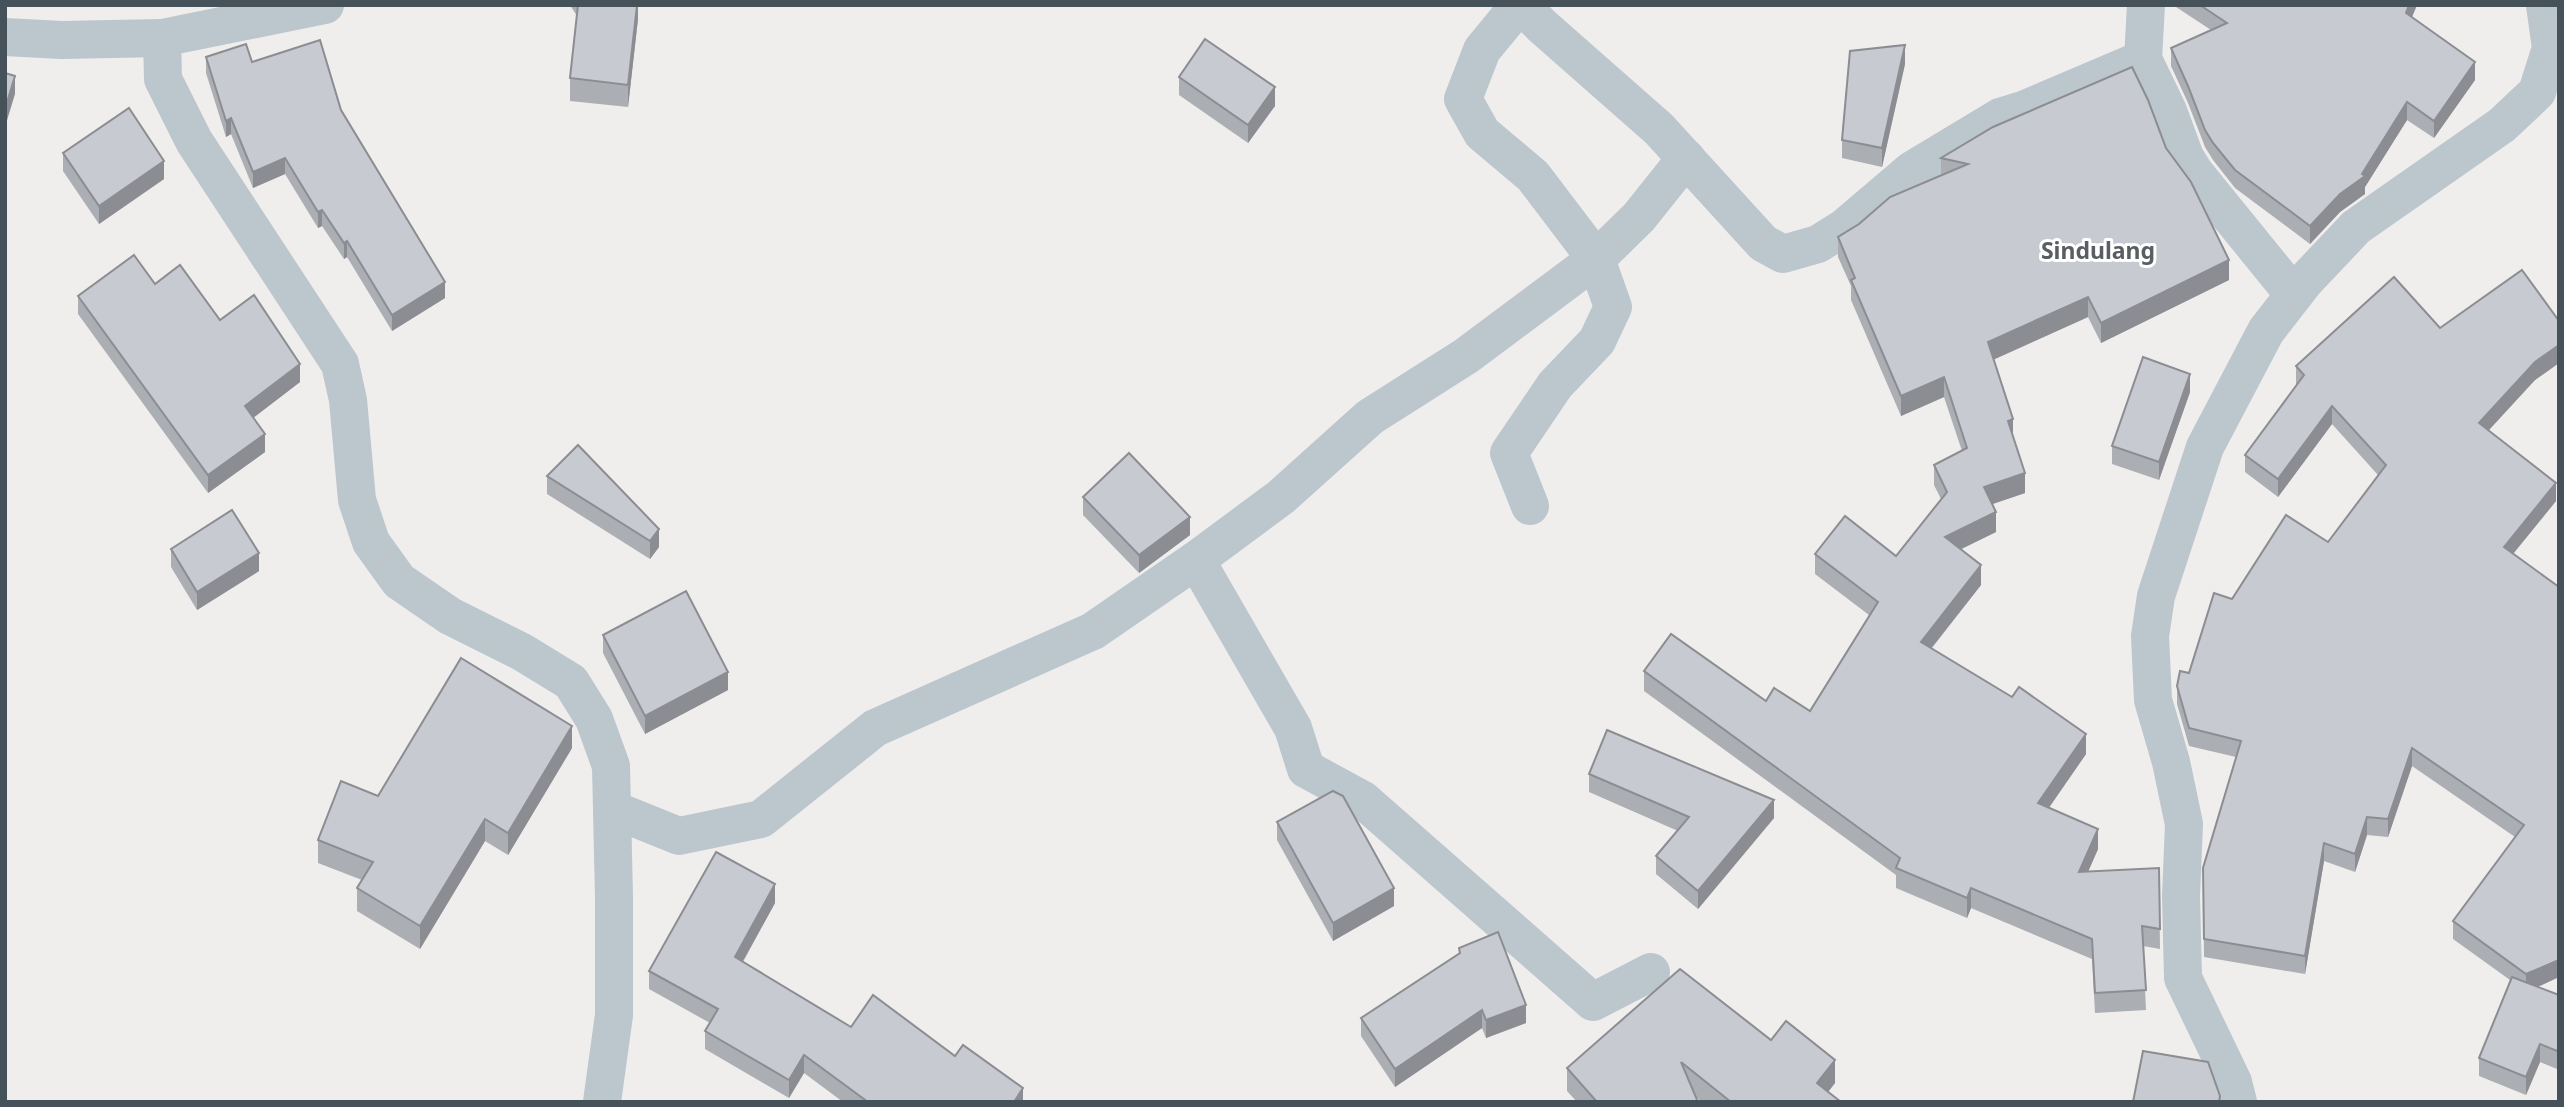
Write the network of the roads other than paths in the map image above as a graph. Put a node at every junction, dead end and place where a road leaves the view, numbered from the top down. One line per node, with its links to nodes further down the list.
1 (326, 5): 6 (street)
2 (1520, 5): 8 (street); 9 (street)
3 (2146, 5): 7 (street)
4 (2545, 5): 10 (street)
5 (5, 37): 6 (street)
6 (162, 38): 13 (street)
7 (2143, 59): 8 (street); 10 (street)
8 (1686, 158): 9 (street)
9 (1596, 259): 11 (street); 12 (street)
10 (2294, 295): 16 (street)
11 (1530, 506)
12 (1196, 560): 13 (street); 14 (street)
13 (612, 809): 15 (street)
14 (1651, 972)
15 (602, 1102)
16 (2238, 1102)

